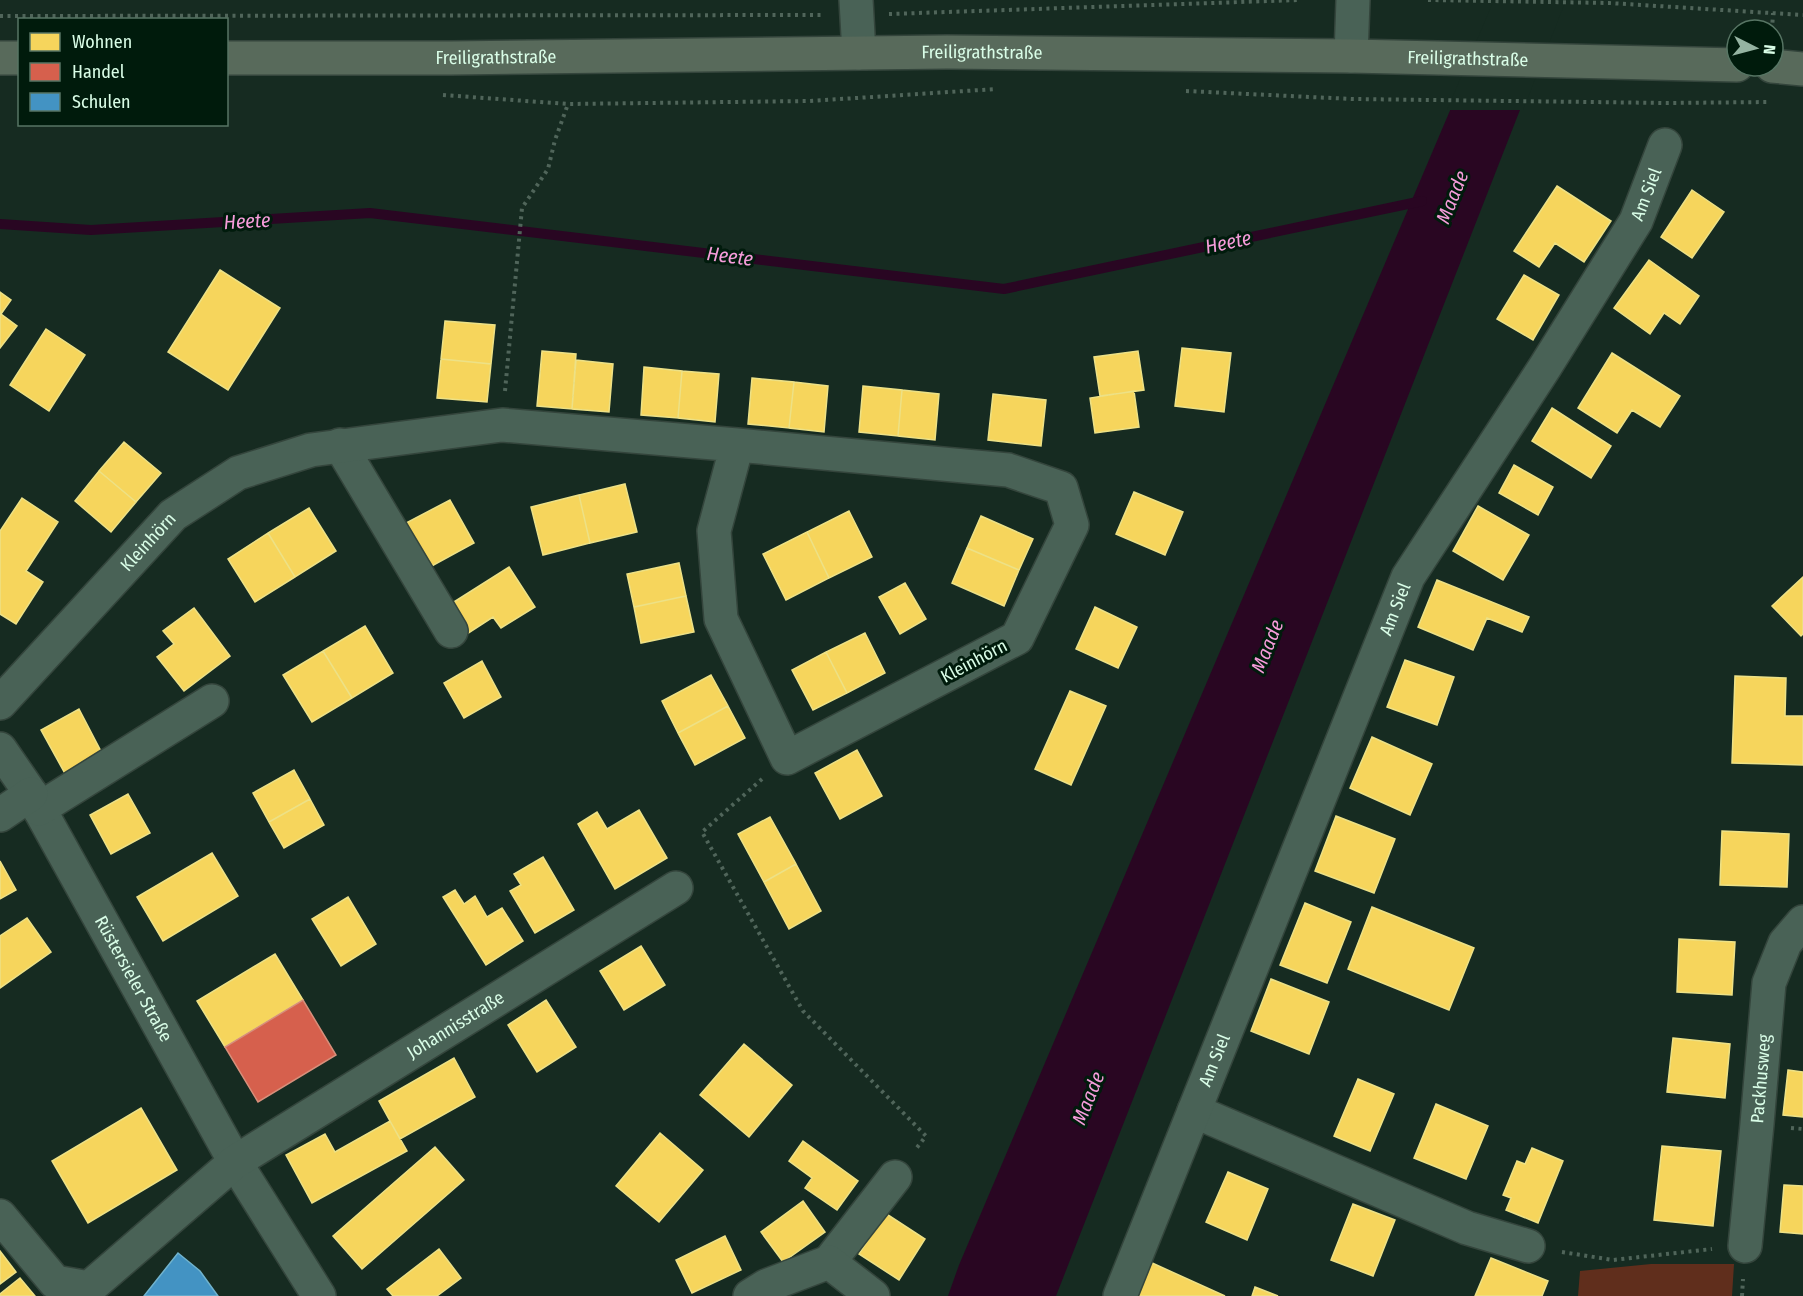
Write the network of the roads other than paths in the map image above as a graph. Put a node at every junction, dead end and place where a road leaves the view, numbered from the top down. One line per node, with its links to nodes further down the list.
1 (1353, 0): 4 (street)
2 (857, 8): 3 (street)
3 (859, 53): 4 (main road, Freiligrathstraße); 7 (main road, Freiligrathstraße)
4 (1351, 56): 8 (main road, Freiligrathstraße)
5 (0, 58): 6 (main road)
6 (18, 58)
7 (228, 58)
8 (1725, 65)
9 (1785, 67): 10 (main road)
10 (1803, 69)
11 (1665, 145): 22 (street, Am Siel)
12 (340, 445): 13 (street, Kleinhörn); 14 (street); 16 (street, Kleinhörn)
13 (737, 445): 13 (street, Kleinhörn)
14 (451, 631)
15 (212, 701): 18 (street)
16 (0, 703)
17 (0, 749): 18 (street, Rüstersieler Straße)
18 (35, 802): 19 (street); 23 (street, Rüstersieler Straße)
19 (0, 815)
20 (676, 888): 23 (street, Johannisstraße)
21 (1803, 922): 27 (street, Packhusweg)
22 (1194, 1111): 26 (street, Am Siel); 32 (street, Am Siel)
23 (235, 1162): 25 (street); 29 (street, Rüstersieler Straße)
24 (895, 1177): 28 (street)
25 (0, 1216)
26 (1528, 1246)
27 (1745, 1246)
28 (829, 1262): 30 (street); 31 (street)
29 (319, 1296)
30 (750, 1296)
31 (873, 1296)
32 (1120, 1296)

